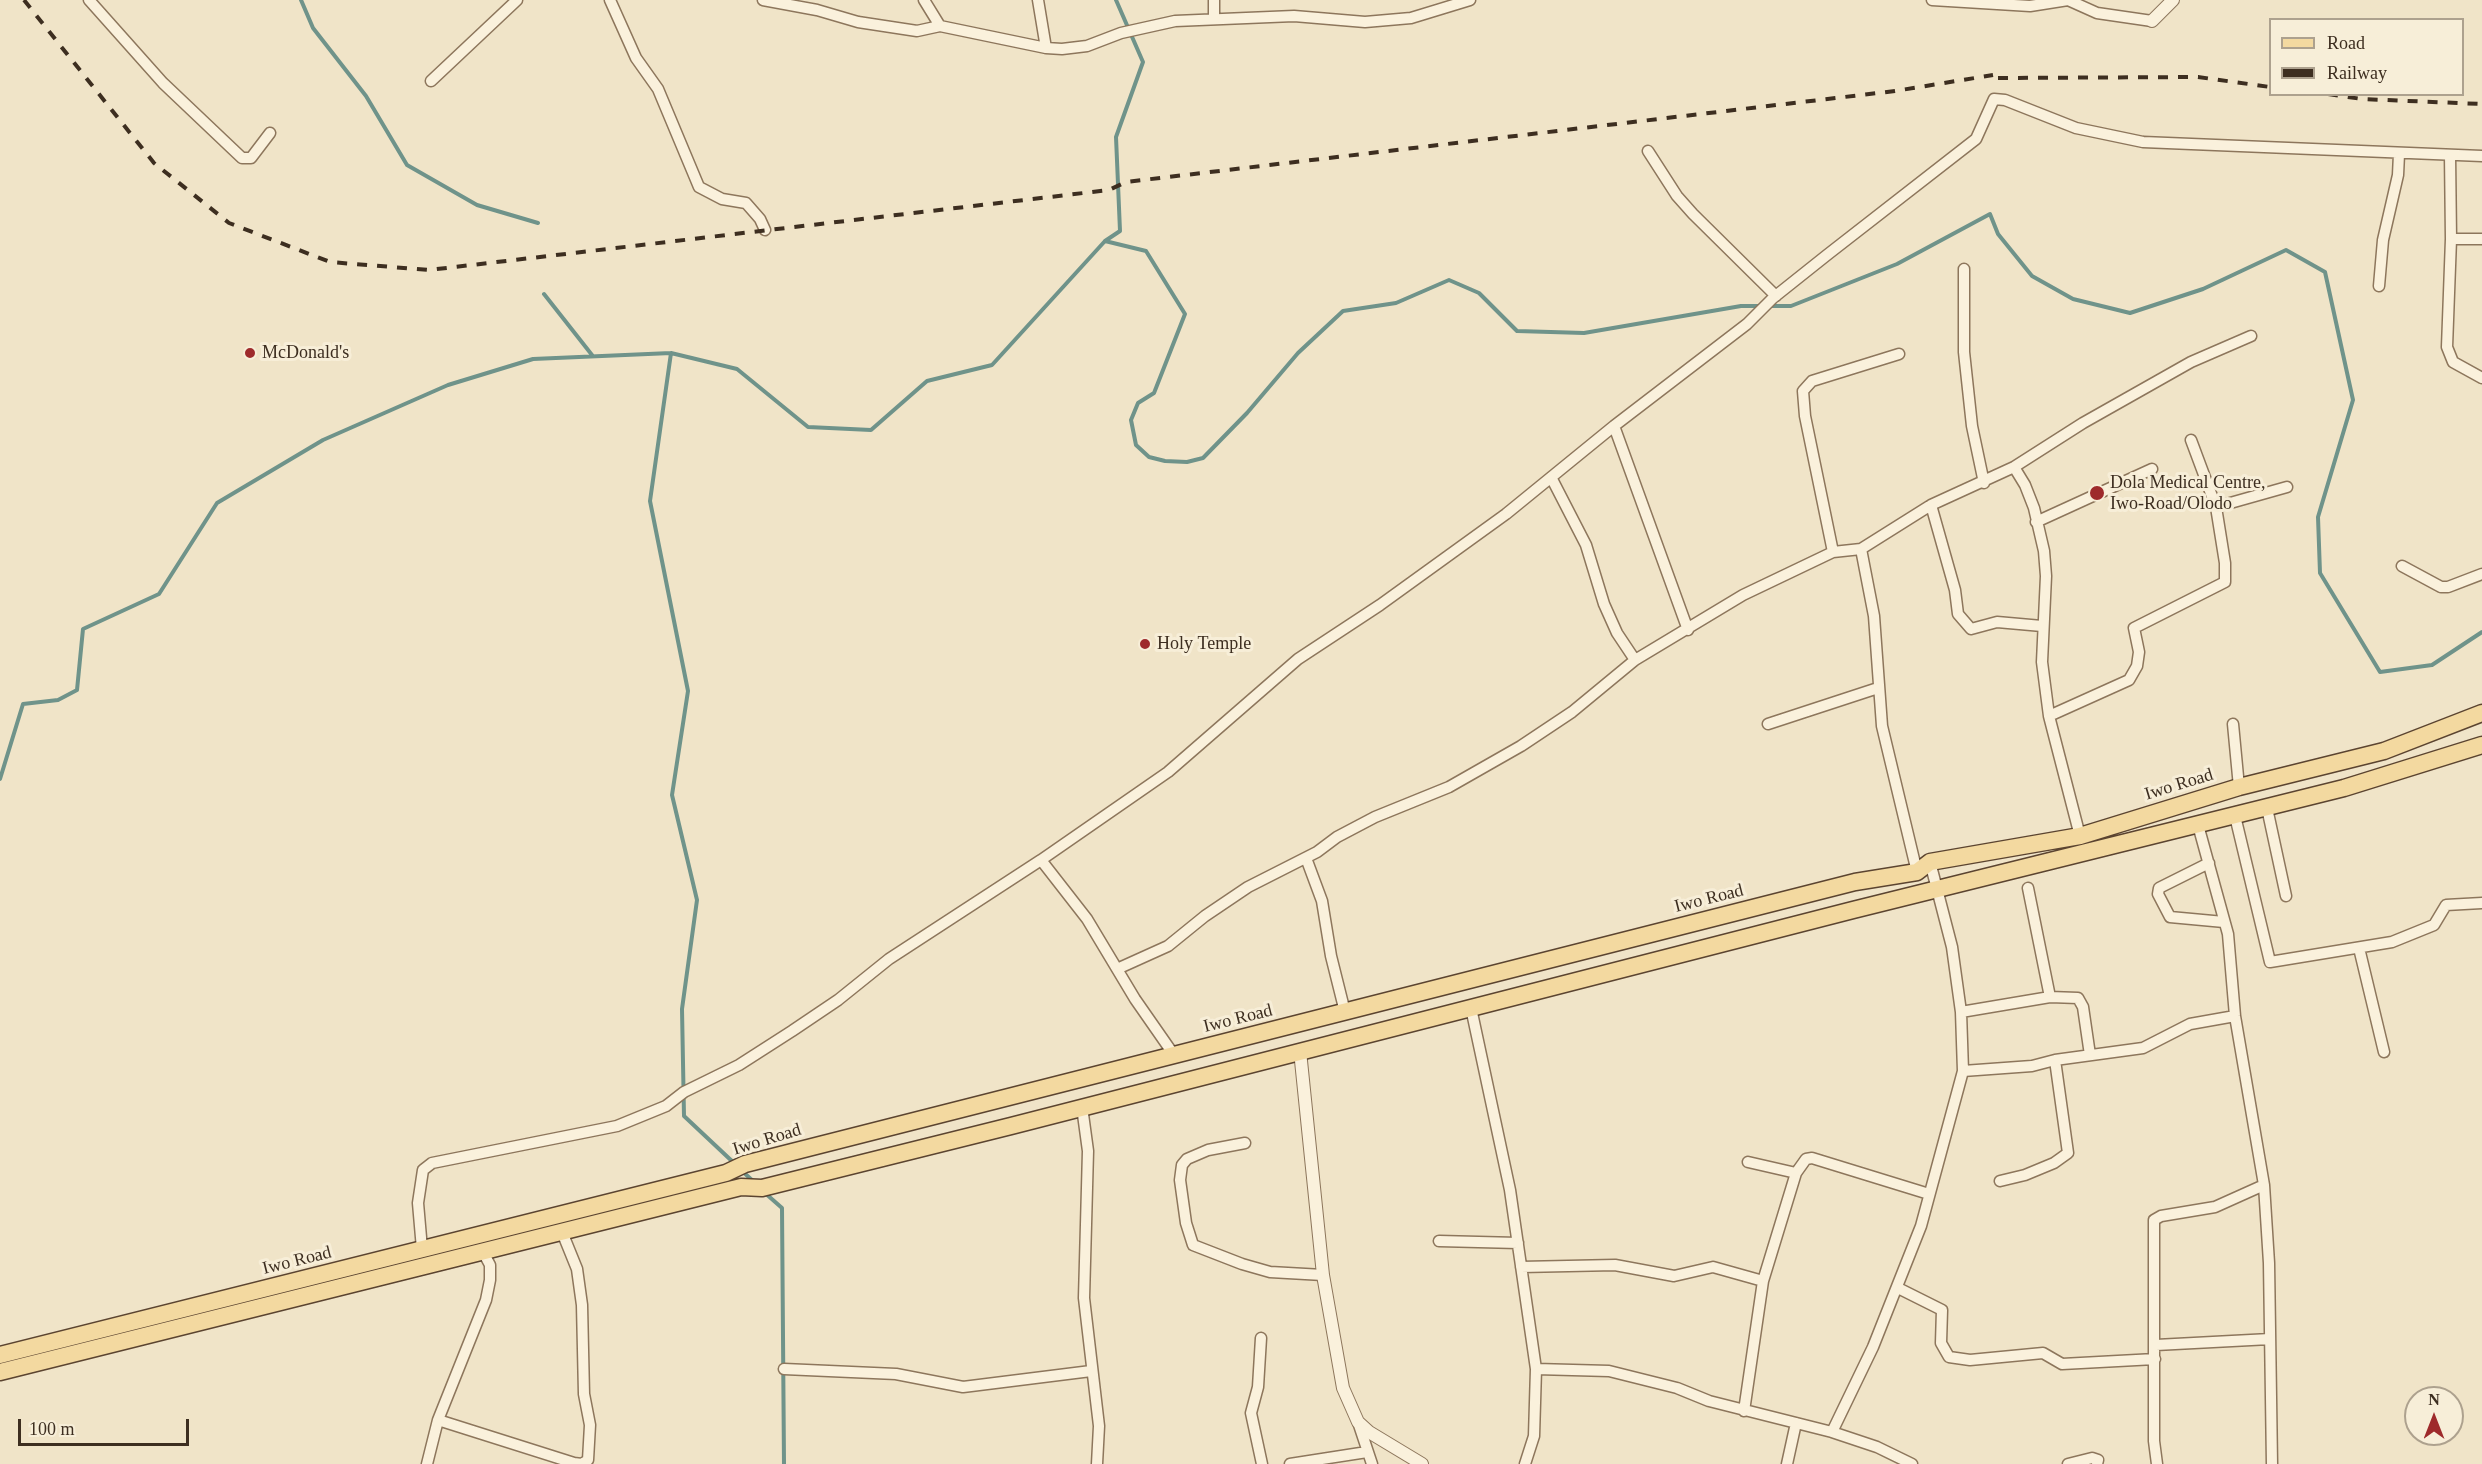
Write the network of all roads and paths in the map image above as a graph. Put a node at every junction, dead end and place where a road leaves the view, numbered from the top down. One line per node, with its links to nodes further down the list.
1 (88, 0): 18 (street)
2 (517, 0): 17 (street)
3 (610, 0): 23 (street)
4 (764, 0): 15 (street)
5 (924, 0): 15 (street)
6 (1038, 0): 16 (street)
7 (1214, 0): 13 (street)
8 (1470, 0): 13 (street)
9 (1932, 0): 12 (street)
10 (2068, 0): 12 (street); 14 (street)
11 (2173, 0): 14 (street)
12 (2029, 3)
13 (1214, 18): 16 (street)
14 (2152, 21)
15 (940, 26): 16 (street)
16 (1046, 48)
17 (431, 81)
18 (270, 133)
19 (1648, 151): 28 (street)
20 (2399, 154): 21 (street); 27 (street); 28 (street)
21 (2450, 155): 22 (street); 24 (street)
22 (2482, 156)
23 (765, 230)
24 (2451, 239): 25 (street); 31 (street)
25 (2482, 239)
26 (1964, 269): 37 (street)
27 (2379, 286)
28 (1774, 297): 32 (street)
29 (2251, 336): 34 (street)
30 (1899, 354): 43 (street)
31 (2482, 378)
32 (1614, 426): 36 (street); 47 (street)
33 (2192, 440): 40 (street)
34 (2014, 467): 37 (street); 41 (street)
35 (2152, 469): 41 (street)
36 (1552, 479): 48 (street); 61 (street)
37 (1984, 483): 39 (street)
38 (2287, 487): 40 (street)
39 (1931, 505): 42 (street); 46 (street)
40 (2216, 507): 51 (street)
41 (2036, 522): 46 (street)
42 (1861, 549): 43 (street); 49 (street)
43 (1833, 552): 47 (street)
44 (2402, 566): 45 (street)
45 (2482, 574)
46 (2042, 626): 51 (street)
47 (1688, 630): 48 (street)
48 (1635, 660): 60 (street)
49 (1878, 688): 52 (street); 63 (street)
50 (2482, 713): 55 (main road, Iwo Road)
51 (2049, 716): 59 (street)
52 (1768, 724)
53 (2233, 724): 55 (street)
54 (2482, 745): 56 (main road, Iwo Road)
55 (2240, 787): 59 (main road, Iwo Road)
56 (2267, 808): 57 (main road, Iwo Road); 66 (street)
57 (2235, 816): 58 (main road, Iwo Road); 69 (street)
58 (2198, 825): 62 (street); 65 (main road, Iwo Road)
59 (2080, 836): 63 (main road, Iwo Road)
60 (1306, 858): 70 (street); 73 (street)
61 (1041, 860): 70 (street); 92 (street)
62 (2209, 863): 68 (street); 68 (street)
63 (1924, 867): 65 (street); 73 (main road, Iwo Road)
64 (2028, 888): 71 (street)
65 (1937, 889): 72 (main road, Iwo Road); 74 (street)
66 (2286, 896)
67 (2482, 903): 69 (street)
68 (2224, 922): 75 (street)
69 (2359, 948): 77 (street)
70 (1117, 969): 78 (street)
71 (2050, 997): 74 (street); 79 (street)
72 (1471, 1008): 76 (main road, Iwo Road); 91 (street)
73 (1345, 1012): 78 (main road, Iwo Road)
74 (1961, 1012): 81 (street)
75 (2235, 1016): 79 (street); 87 (street)
76 (1300, 1051): 82 (main road, Iwo Road); 95 (street)
77 (2384, 1052)
78 (1174, 1055): 92 (main road, Iwo Road)
79 (2090, 1055): 80 (street)
80 (2055, 1060): 81 (street); 86 (street)
81 (1963, 1071): 88 (street)
82 (1082, 1107): 89 (main road, Iwo Road); 106 (street)
83 (1245, 1143): 95 (street)
84 (1748, 1161): 85 (street)
85 (1796, 1173): 88 (street); 96 (street)
86 (2000, 1181)
87 (2264, 1185): 100 (street); 101 (street)
88 (1929, 1194): 97 (street)
89 (562, 1232): 93 (main road, Iwo Road); 109 (street)
90 (1439, 1241): 91 (street)
91 (1518, 1243): 94 (street)
92 (422, 1249): 98 (main road, Iwo Road)
93 (483, 1252): 98 (main road, Iwo Road); 109 (street)
94 (1521, 1267): 96 (street); 105 (street)
95 (1323, 1275): 110 (street)
96 (1763, 1281): 108 (street)
97 (1898, 1288): 103 (street); 112 (street)
98 (190, 1316): 102 (main road, Iwo Road); 107 (main road, Iwo Road)
99 (1261, 1338): 116 (street)
100 (2270, 1339): 101 (street); 126 (street)
101 (2156, 1345): 103 (street)
102 (0, 1355)
103 (2155, 1359): 125 (street)
104 (784, 1370): 106 (street)
105 (1536, 1370): 108 (street); 120 (street)
106 (1091, 1371): 115 (street)
107 (0, 1372)
108 (1744, 1411): 111 (street)
109 (438, 1420): 114 (street)
110 (1358, 1422): 113 (street); 119 (street)
111 (1796, 1423): 112 (street); 121 (street)
112 (1832, 1432): 122 (street)
113 (1367, 1452): 117 (street); 118 (street)
114 (427, 1464)
115 (1097, 1464)
116 (1262, 1464)
117 (1290, 1464)
118 (1372, 1464)
119 (1422, 1464)
120 (1525, 1464)
121 (1787, 1464)
122 (1912, 1464)
123 (2068, 1464): 124 (street)
124 (2097, 1464)
125 (2157, 1464)
126 (2272, 1464)

